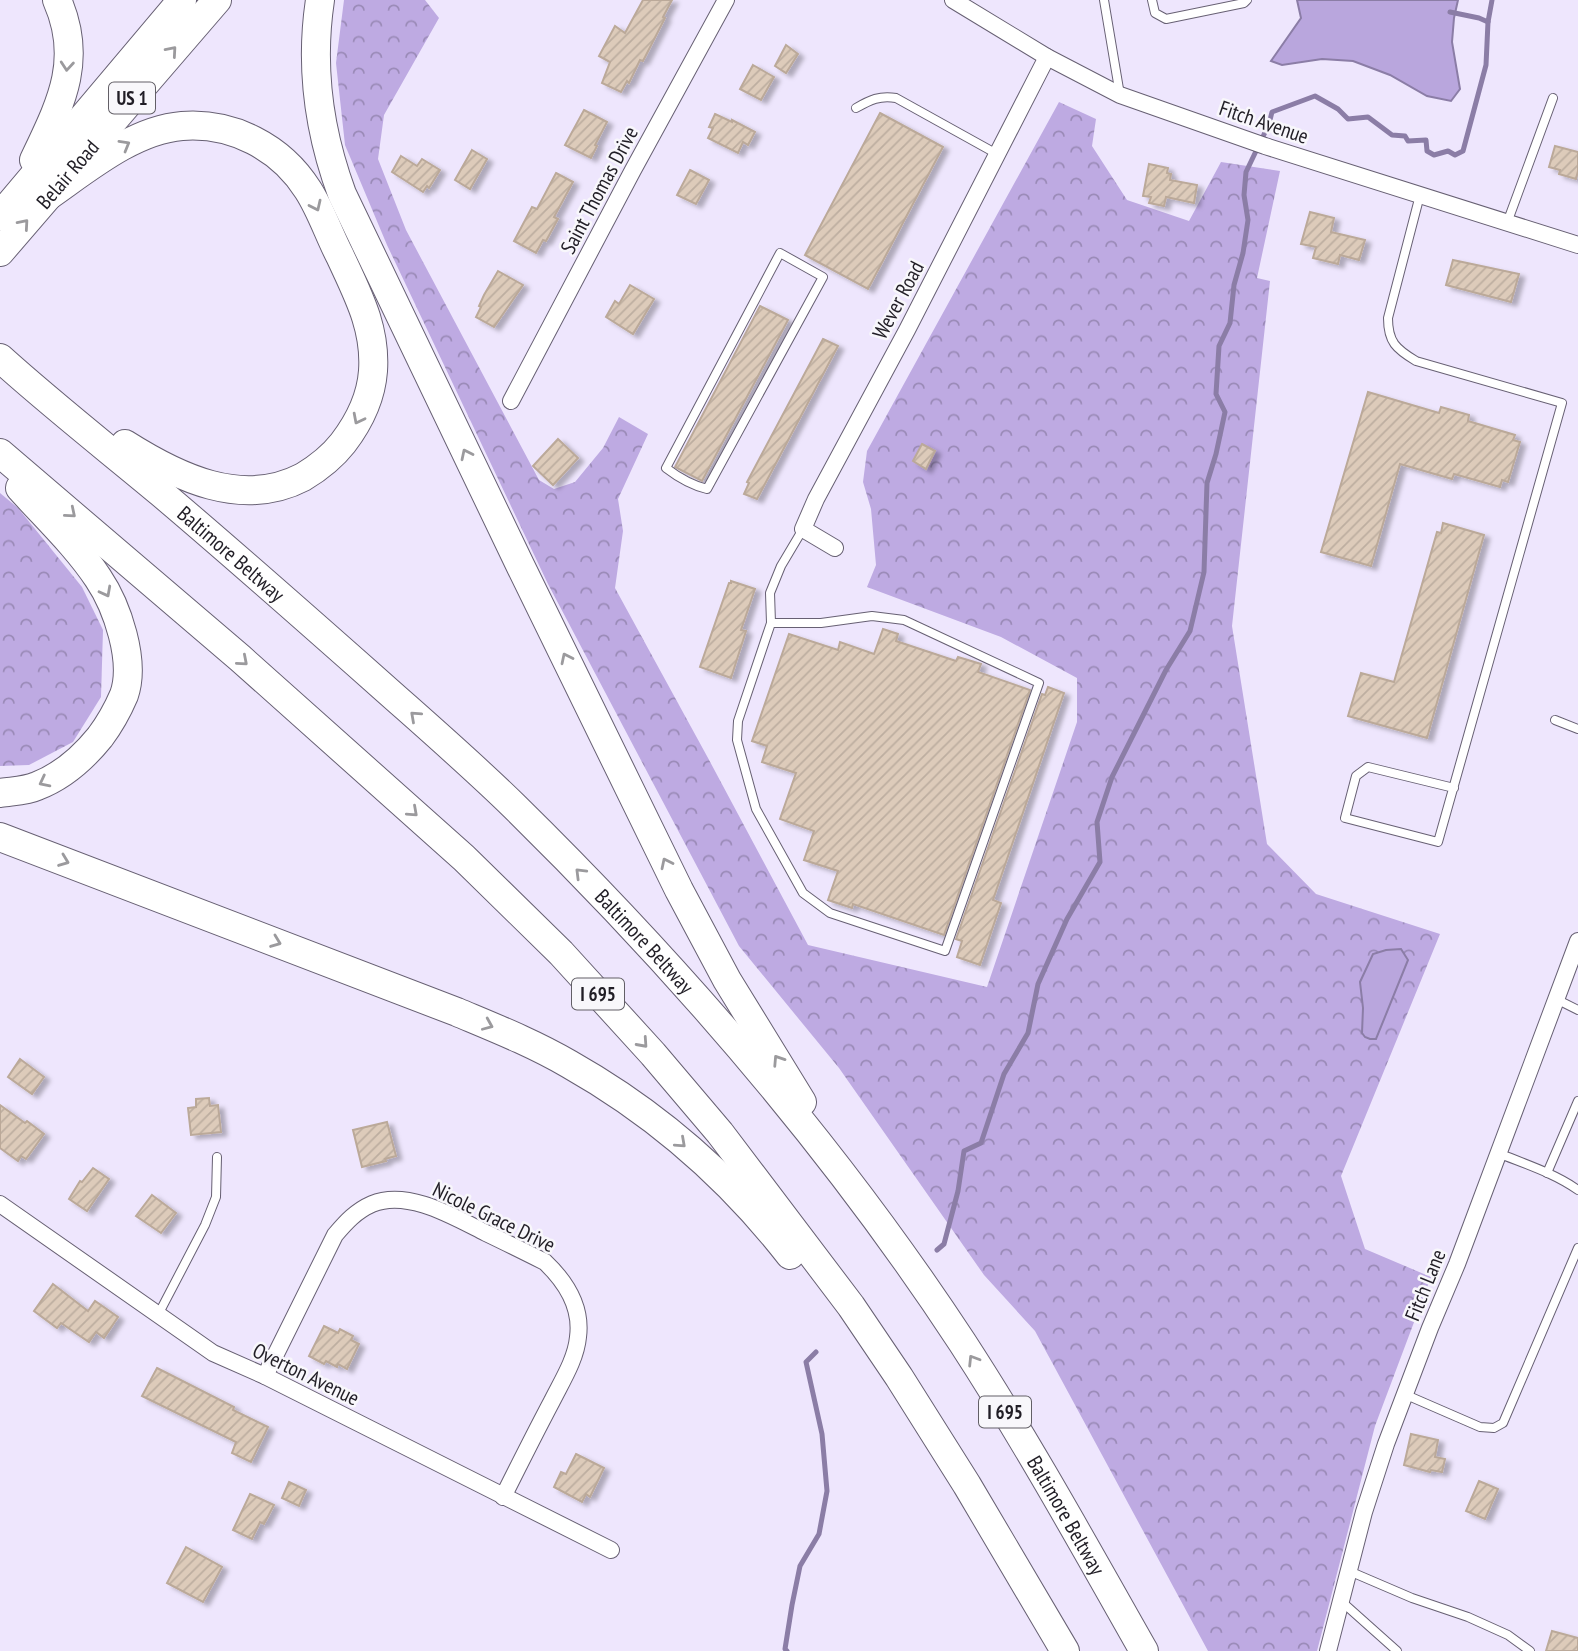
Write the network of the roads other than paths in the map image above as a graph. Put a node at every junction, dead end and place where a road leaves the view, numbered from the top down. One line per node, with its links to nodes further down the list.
1 (57, 0): 17 (highway, one-way to 17)
2 (182, 0): 17 (highway, Belair Road / US 1)
3 (217, 0): 16 (highway, Belair Road / US 1, one-way to 3)
4 (320, 0): 42 (highway, one-way to 4)
5 (726, 0): 24 (street, Saint Thomas Drive)
6 (953, 0): 10 (street, Fitch Avenue)
7 (1104, 0): 11 (lane)
8 (1152, 0): 9 (lane)
9 (1247, 0)
10 (1047, 57): 11 (street, Fitch Avenue); 14 (street, Wever Road)
11 (1120, 95): 15 (street, Fitch Avenue)
12 (1553, 98): 18 (lane)
13 (856, 108): 14 (lane)
14 (998, 154): 27 (street, Wever Road)
15 (1420, 195): 18 (street, Fitch Avenue); 32 (lane)
16 (48, 196): 20 (highway, Belair Road / US 1, one-way to 16); 23 (highway, one-way to 23)
17 (9, 205)
18 (1507, 223): 19 (street, Fitch Avenue)
19 (1578, 245)
20 (0, 252)
21 (780, 253): 21 (lane)
22 (0, 358): 23 (highway, Baltimore Beltway / I 695)
23 (27, 382): 42 (highway, Baltimore Beltway / I 695, one-way to 23)
24 (511, 401)
25 (0, 453): 54 (highway, I 695, one-way to 54)
26 (0, 465): 33 (highway, one-way to 33)
27 (803, 529): 28 (street); 29 (lane)
28 (835, 548)
29 (771, 623): 29 (lane)
30 (1555, 720): 31 (lane)
31 (1578, 730)
32 (1454, 788): 32 (lane)
33 (0, 793)
34 (0, 837): 53 (highway, one-way to 53)
35 (1578, 941): 36 (street, Fitch Lane)
36 (1556, 999): 37 (lane); 39 (street, Fitch Lane)
37 (1578, 1010)
38 (1578, 1101): 41 (lane)
39 (1498, 1153): 41 (lane); 48 (street, Fitch Lane)
40 (217, 1157): 46 (lane)
41 (1547, 1173): 43 (lane)
42 (849, 1183): 55 (highway, Baltimore Beltway / I 695, one-way to 42)
43 (1578, 1190)
44 (0, 1205): 46 (street, Overton Avenue)
45 (1578, 1248): 48 (lane)
46 (158, 1315): 47 (street, Overton Avenue)
47 (265, 1376): 49 (street, Overton Avenue); 49 (street, Nicole Grace Drive)
48 (1405, 1394): 51 (street, Fitch Lane)
49 (503, 1497): 50 (street, Overton Avenue)
50 (611, 1550)
51 (1349, 1571): 52 (street, Fitch Lane); 58 (lane)
52 (1341, 1601): 56 (street, Fitch Lane); 57 (lane)
53 (1058, 1651)
54 (1065, 1651)
55 (1144, 1651)
56 (1328, 1651)
57 (1397, 1651)
58 (1530, 1651)

